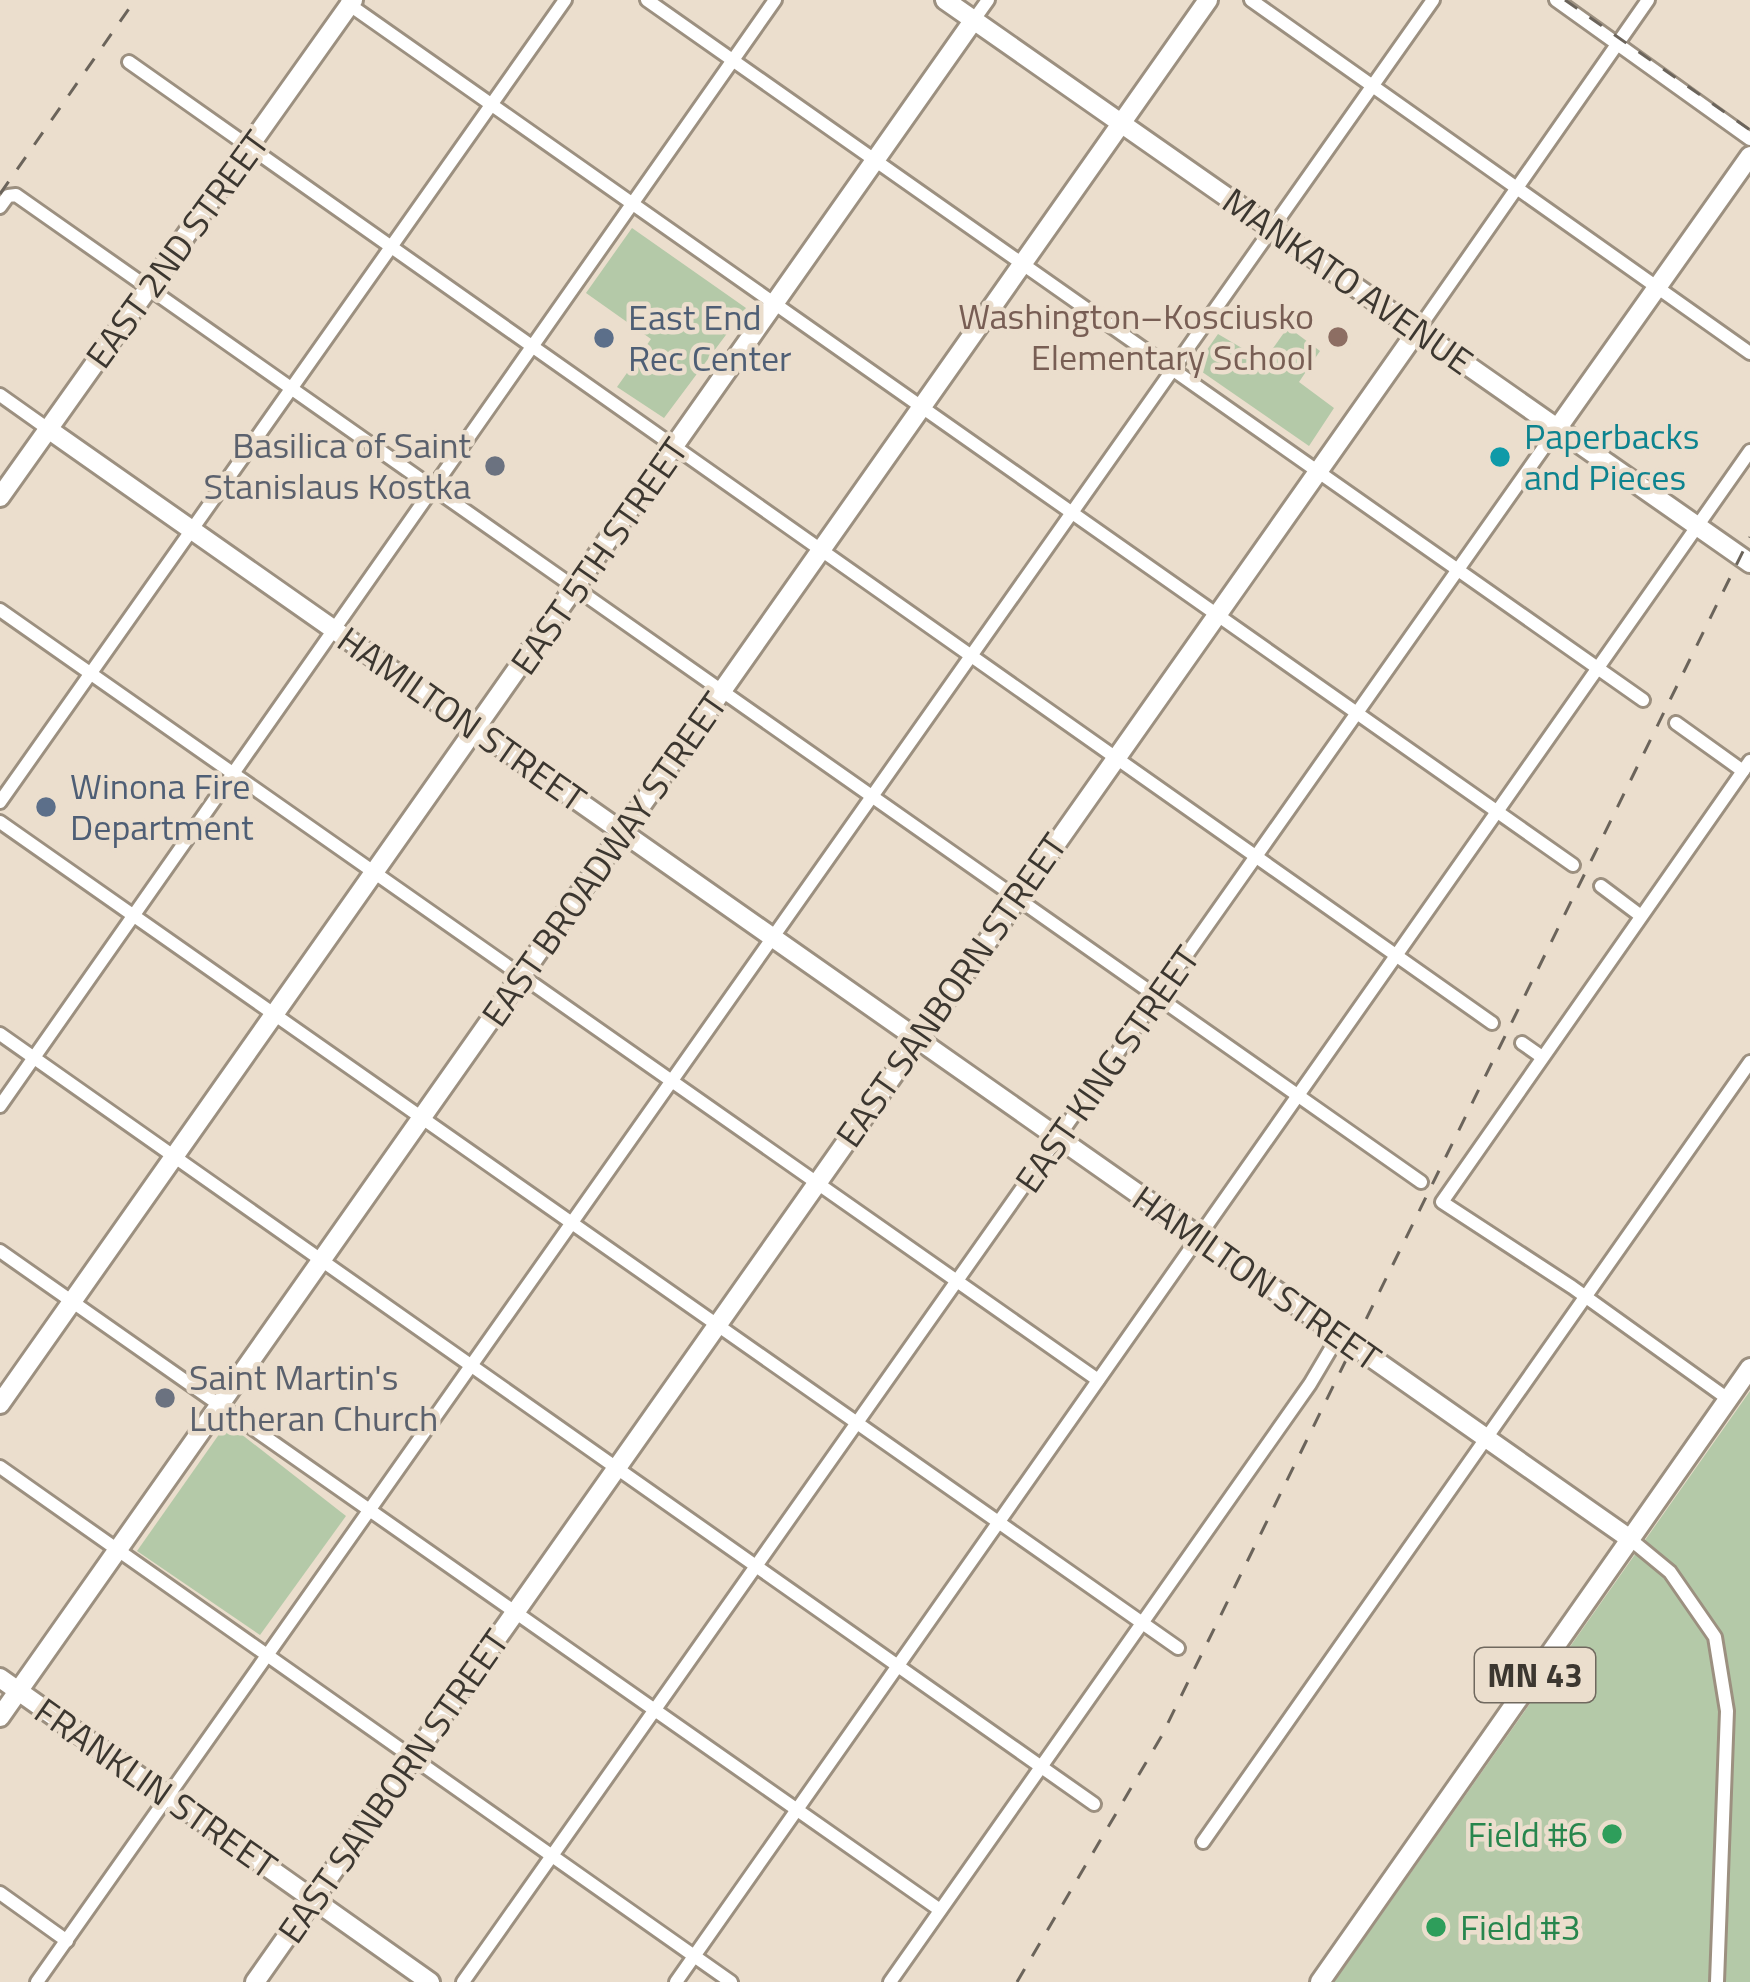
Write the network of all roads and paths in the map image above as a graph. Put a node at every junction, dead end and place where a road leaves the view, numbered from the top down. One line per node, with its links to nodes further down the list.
1 (565, 0): 17 (street)
2 (647, 0): 14 (street)
3 (775, 0): 14 (street)
4 (945, 0): 12 (street, MANKATO AVENUE)
5 (988, 0): 12 (street, EAST 5TH STREET)
6 (1208, 0): 18 (street, EAST BROADWAY STREET)
7 (1251, 0): 16 (street)
8 (1433, 0): 16 (street)
9 (1556, 0): 13 (street)
10 (1648, 0): 13 (street, EAST SANBORN STREET)
11 (349, 2): 17 (street); 20 (street, EAST 2ND STREET)
12 (973, 21): 18 (street, MANKATO AVENUE); 22 (street, EAST 5TH STREET)
13 (1618, 44): 19 (street); 23 (street, EAST SANBORN STREET)
14 (733, 60): 22 (street); 24 (street)
15 (129, 62): 20 (street)
16 (1372, 85): 23 (street); 26 (street)
17 (493, 102): 24 (street); 27 (street)
18 (1121, 124): 26 (street, MANKATO AVENUE); 28 (street, EAST BROADWAY STREET)
19 (1750, 140)
20 (250, 146): 27 (street); 29 (street, EAST 2ND STREET)
21 (1750, 156): 30 (street, EAST KING STREET)
22 (875, 160): 28 (street); 31 (street, EAST 5TH STREET)
23 (1517, 190): 30 (street); 32 (street, EAST SANBORN STREET)
24 (633, 204): 31 (street); 33 (street)
25 (0, 207): 29 (street)
26 (1273, 228): 32 (street, MANKATO AVENUE); 35 (street)
27 (390, 249): 33 (street); 36 (street)
28 (1022, 265): 35 (street); 38 (street, EAST BROADWAY STREET)
29 (149, 287): 36 (street); 40 (street, EAST 2ND STREET)
30 (1658, 287): 34 (street); 39 (street, EAST KING STREET)
31 (776, 304): 38 (street); 41 (street, EAST 5TH STREET)
32 (1417, 331): 39 (street, MANKATO AVENUE); 43 (street, EAST SANBORN STREET)
33 (532, 346): 41 (street); 44 (street)
34 (1750, 353)
35 (1171, 370): 43 (street); 46 (street)
36 (290, 390): 44 (street); 48 (street)
37 (0, 395): 40 (street, HAMILTON STREET)
38 (922, 407): 46 (street); 49 (street, EAST BROADWAY STREET)
39 (1559, 427): 47 (street, MANKATO AVENUE); 51 (street, EAST KING STREET)
40 (48, 429): 45 (street, EAST 2ND STREET); 48 (street, HAMILTON STREET)
41 (678, 444): 49 (street); 52 (street, EAST 5TH STREET)
42 (1750, 451): 47 (street)
43 (1316, 472): 51 (street); 54 (street, EAST SANBORN STREET)
44 (433, 488): 52 (street); 55 (street)
45 (0, 497)
46 (1073, 511): 54 (street); 56 (street)
47 (1697, 527): 50 (street, MANKATO AVENUE); 57 (street)
48 (192, 530): 55 (street, HAMILTON STREET); 58 (street)
49 (822, 549): 56 (street); 59 (street, EAST BROADWAY STREET)
50 (1750, 563)
51 (1458, 570): 57 (street); 61 (street, EAST KING STREET)
52 (577, 588): 59 (street); 63 (street, EAST 5TH STREET)
53 (0, 610): 58 (street)
54 (1217, 611): 61 (street); 64 (street, EAST SANBORN STREET)
55 (336, 631): 63 (street, HAMILTON STREET); 66 (street)
56 (972, 655): 64 (street); 67 (street)
57 (1598, 668): 60 (street); 69 (street)
58 (91, 673): 66 (street); 68 (street)
59 (721, 692): 67 (street); 71 (street, EAST BROADWAY STREET)
60 (1643, 700)
61 (1358, 712): 69 (street); 72 (street, EAST KING STREET)
62 (1676, 723): 65 (street)
63 (477, 730): 71 (street, HAMILTON STREET); 74 (street, EAST 5TH STREET)
64 (1117, 756): 72 (street); 76 (street, EAST SANBORN STREET)
65 (1746, 766): 78 (street)
66 (234, 773): 74 (street); 77 (street)
67 (872, 796): 76 (street); 79 (street)
68 (0, 802)
69 (1498, 810): 73 (street); 80 (street)
70 (0, 822): 77 (street)
71 (622, 832): 79 (street, HAMILTON STREET); 81 (street, EAST BROADWAY STREET)
72 (1257, 855): 80 (street); 82 (street, EAST KING STREET)
73 (1573, 865)
74 (375, 873): 81 (street); 83 (street, EAST 5TH STREET)
75 (1601, 886): 78 (street)
76 (1016, 900): 82 (street); 86 (street, EAST SANBORN STREET)
77 (132, 915): 83 (street); 89 (street)
78 (1641, 916): 88 (street)
79 (775, 939): 86 (street, HAMILTON STREET); 91 (street)
80 (1397, 954): 84 (street); 92 (street)
81 (522, 976): 91 (street); 94 (street, EAST BROADWAY STREET)
82 (1157, 998): 92 (street); 95 (street, EAST KING STREET)
83 (275, 1015): 94 (street); 96 (street, EAST 5TH STREET)
84 (1492, 1023)
85 (0, 1034): 89 (street)
86 (918, 1040): 95 (street, HAMILTON STREET); 97 (street, EAST SANBORN STREET)
87 (1522, 1043): 88 (street)
88 (1542, 1057): 104 (street)
89 (34, 1058): 93 (street); 96 (street)
90 (1750, 1062): 104 (street)
91 (673, 1082): 97 (street); 99 (street)
92 (1297, 1096): 98 (street); 100 (street)
93 (0, 1106)
94 (422, 1118): 99 (street); 102 (street, EAST BROADWAY STREET)
95 (1058, 1138): 100 (street, HAMILTON STREET); 103 (street, EAST KING STREET)
96 (174, 1156): 102 (street); 105 (street, EAST 5TH STREET)
97 (815, 1181): 103 (street); 106 (street, EAST SANBORN STREET)
98 (1421, 1182)
99 (572, 1222): 106 (street); 108 (street)
100 (1199, 1237): 107 (street, HAMILTON STREET); 110 (street)
101 (0, 1251): 105 (street)
102 (322, 1260): 108 (street); 113 (street, EAST BROADWAY STREET)
103 (957, 1281): 110 (street); 114 (street, EAST KING STREET)
104 (1586, 1297): 111 (street); 115 (street)
105 (73, 1302): 112 (street, EAST 5TH STREET); 113 (street)
106 (717, 1324): 114 (street); 117 (street, EAST SANBORN STREET)
107 (1339, 1335): 115 (street, HAMILTON STREET); 124 (street)
108 (473, 1366): 117 (street); 118 (street)
109 (1750, 1368): 111 (street, MN 43)
110 (1098, 1380): 119 (street)
111 (1728, 1399): 120 (street, MN 43)
112 (0, 1404)
113 (220, 1405): 118 (street); 121 (street, EAST BROADWAY STREET)
114 (857, 1423): 119 (street); 122 (street, EAST KING STREET)
115 (1487, 1439): 120 (street, HAMILTON STREET); 137 (street)
116 (0, 1467): 121 (street)
117 (616, 1467): 122 (street); 123 (street, EAST SANBORN STREET)
118 (370, 1511): 123 (street); 126 (street)
119 (999, 1522): 124 (street); 127 (street)
120 (1630, 1540): 151 (street, MN 43); 152 (street)
121 (118, 1550): 126 (street); 129 (street, EAST BROADWAY STREET)
122 (757, 1566): 127 (street); 130 (street, EAST KING STREET)
123 (515, 1612): 130 (street); 132 (street, EAST SANBORN STREET)
124 (1141, 1621): 125 (street); 133 (street)
125 (1178, 1648)
126 (268, 1656): 132 (street); 134 (street)
127 (898, 1665): 133 (street); 136 (street)
128 (0, 1678): 129 (street, FRANKLIN STREET)
129 (19, 1690): 131 (street, EAST BROADWAY STREET); 134 (street, FRANKLIN STREET)
130 (655, 1710): 136 (street); 138 (street, EAST KING STREET)
131 (0, 1717)
132 (412, 1757): 138 (street); 140 (street, EAST SANBORN STREET)
133 (1041, 1766): 135 (street); 141 (street)
134 (171, 1798): 140 (street, FRANKLIN STREET); 142 (street)
135 (1094, 1804)
136 (797, 1810): 141 (street); 143 (street)
137 (1203, 1842)
138 (552, 1856): 143 (street); 147 (street, EAST KING STREET)
139 (0, 1893): 142 (street)
140 (314, 1899): 145 (street, EAST SANBORN STREET); 146 (street, FRANKLIN STREET)
141 (940, 1910): 150 (street)
142 (67, 1941): 144 (street)
143 (694, 1956): 148 (street); 149 (street)
144 (37, 1982)
145 (255, 1982)
146 (430, 1982)
147 (463, 1982)
148 (676, 1982)
149 (731, 1982)
150 (890, 1982)
151 (1320, 1982)
152 (1717, 1982)

